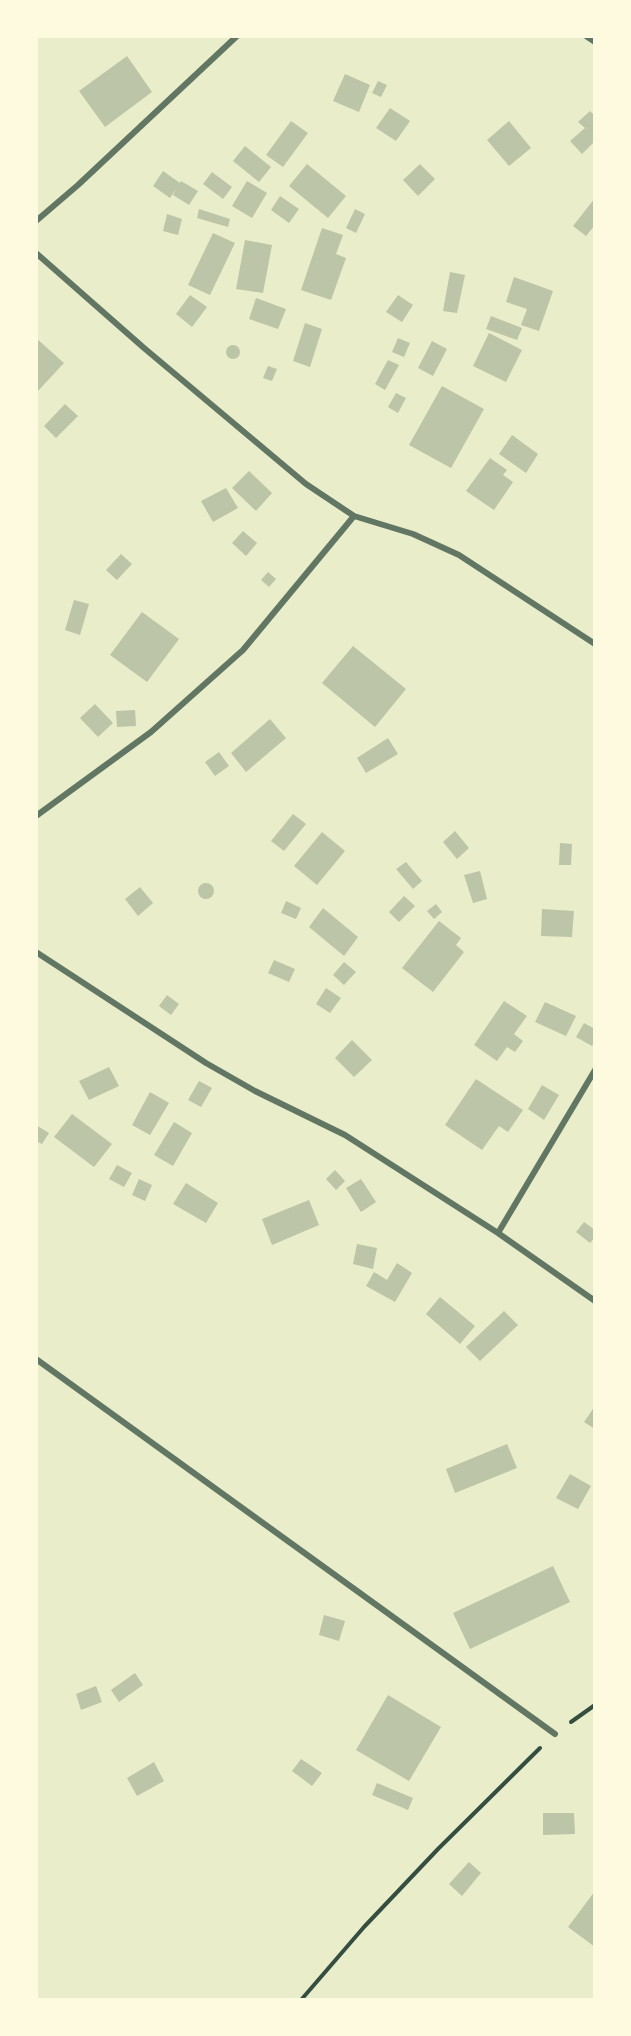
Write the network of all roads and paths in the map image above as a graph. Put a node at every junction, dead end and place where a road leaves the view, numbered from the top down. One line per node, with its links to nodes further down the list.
1 (237, 36): 4 (street)
2 (586, 36): 3 (street)
3 (595, 42)
4 (36, 221)
5 (36, 253): 6 (street)
6 (354, 516): 7 (street); 8 (street)
7 (595, 644)
8 (36, 816)
9 (36, 952): 11 (street)
10 (595, 1070): 11 (street)
11 (498, 1233): 12 (street)
12 (595, 1301)
13 (36, 1359): 15 (street)
14 (595, 1705): 15 (path)
15 (555, 1734): 16 (path)
16 (301, 2000)

